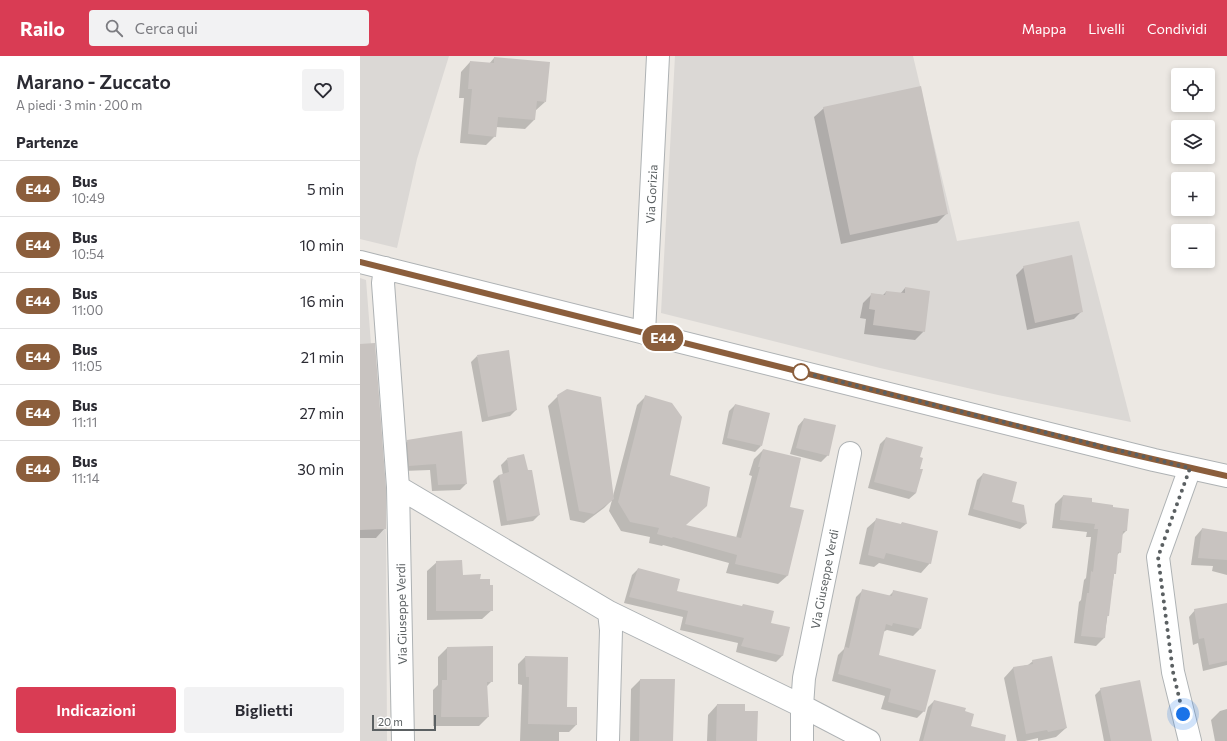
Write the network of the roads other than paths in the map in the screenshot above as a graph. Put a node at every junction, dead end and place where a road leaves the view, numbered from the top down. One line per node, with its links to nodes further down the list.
1 (658, 56): 4 (street, Via Gorizia)
2 (360, 262): 3 (street)
3 (386, 268): 4 (street); 9 (street, Via Giuseppe Verdi)
4 (644, 333): 7 (street)
5 (850, 454): 11 (street, Via Giuseppe Verdi)
6 (1227, 468): 7 (street)
7 (1195, 469): 8 (street); 16 (street)
8 (1227, 476)
9 (398, 487): 10 (street); 12 (street, Via Giuseppe Verdi)
10 (609, 612): 11 (street); 13 (street)
11 (802, 706): 14 (street, Via Giuseppe Verdi); 15 (street)
12 (403, 741)
13 (608, 741)
14 (802, 741)
15 (869, 741)
16 (1190, 741)

